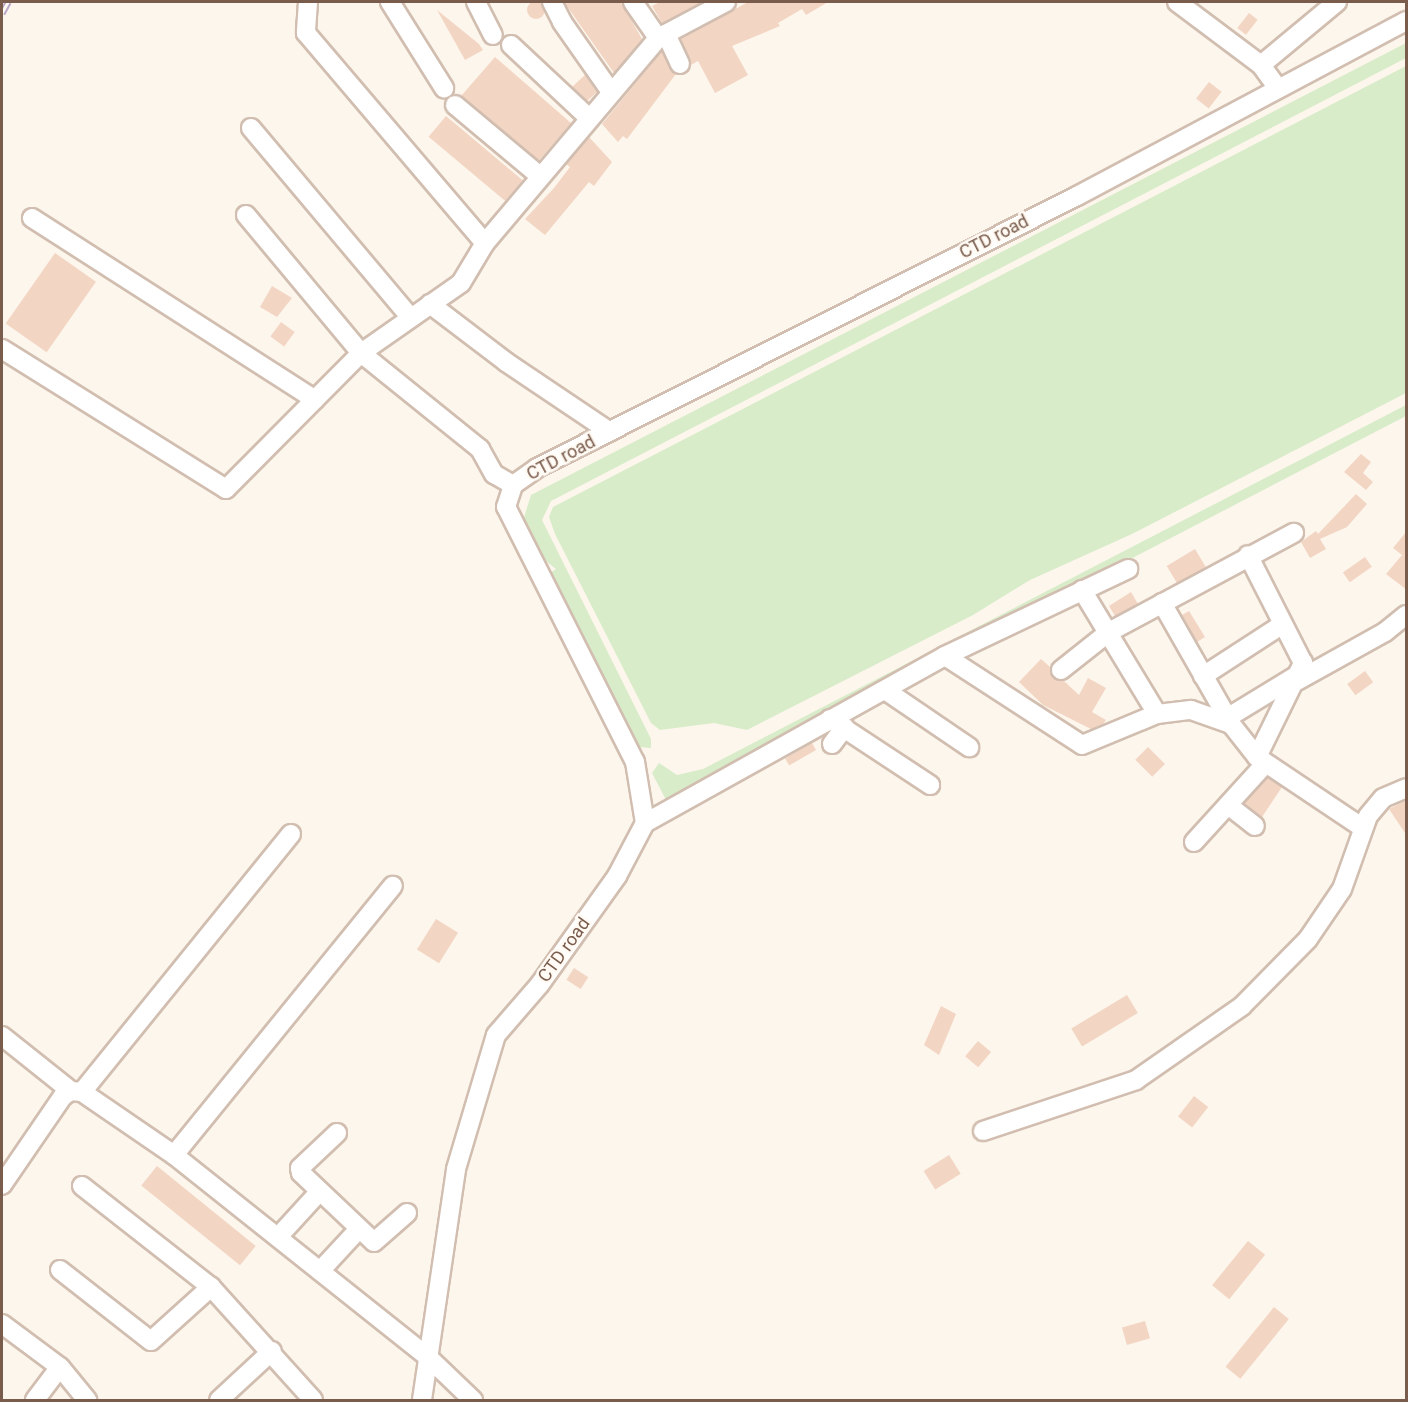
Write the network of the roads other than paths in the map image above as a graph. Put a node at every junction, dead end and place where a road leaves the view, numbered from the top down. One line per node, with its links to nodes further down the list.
1 (308, 2): 24 (street)
2 (390, 2): 16 (street)
3 (476, 2): 10 (street)
4 (552, 2): 17 (street)
5 (633, 2): 11 (street)
6 (722, 2): 11 (street)
7 (1177, 2): 14 (street)
8 (1337, 2): 14 (street)
9 (1407, 21): 15 (street, CTD road)
10 (493, 35)
11 (662, 36): 13 (street); 17 (street)
12 (511, 45): 19 (street)
13 (680, 64)
14 (1261, 65): 15 (street)
15 (1277, 87): 30 (street, CTD road)
16 (444, 88)
17 (611, 92): 19 (street)
18 (455, 105): 21 (street)
19 (589, 118): 21 (street)
20 (250, 128): 26 (street)
21 (540, 176): 24 (street)
22 (246, 215): 28 (street)
23 (32, 218): 29 (street)
24 (485, 243): 25 (street)
25 (430, 304): 26 (street); 30 (street)
26 (411, 318): 28 (street)
27 (2, 349): 29 (street)
28 (361, 353): 29 (street); 31 (street)
29 (315, 400)
30 (610, 432): 31 (street, CTD road)
31 (513, 485): 54 (street, CTD road)
32 (1294, 533): 33 (street)
33 (1248, 555): 36 (street); 38 (street)
34 (1128, 569): 35 (street)
35 (1082, 590): 39 (street); 40 (street)
36 (1162, 603): 39 (street); 42 (street)
37 (1407, 615): 43 (street)
38 (1283, 624): 42 (street); 43 (street)
39 (1109, 632): 41 (street); 45 (street)
40 (945, 656): 44 (street); 45 (street)
41 (1061, 670)
42 (1203, 676): 46 (street)
43 (1298, 678): 46 (street); 50 (street)
44 (885, 690): 47 (street); 49 (street)
45 (1157, 714): 46 (street)
46 (1229, 721): 50 (street)
47 (837, 723): 48 (street); 51 (street); 54 (street)
48 (832, 744)
49 (969, 747)
50 (1261, 761): 53 (street); 56 (street)
51 (930, 785)
52 (1407, 788): 56 (street)
53 (1228, 805): 55 (street); 58 (street)
54 (645, 823): 76 (street, CTD road)
55 (1256, 826)
56 (1363, 828): 62 (street)
57 (291, 834): 61 (street)
58 (1194, 842)
59 (393, 886): 64 (street)
60 (2, 1036): 61 (street)
61 (77, 1091): 64 (street); 65 (street)
62 (983, 1131)
63 (336, 1133): 67 (street)
64 (174, 1155): 70 (street)
65 (2, 1185)
66 (82, 1186): 73 (street)
67 (320, 1191): 69 (street); 70 (street)
68 (407, 1213): 69 (street)
69 (359, 1229): 72 (street)
70 (278, 1237): 72 (street)
71 (60, 1270): 73 (street)
72 (320, 1271): 76 (street)
73 (211, 1287): 75 (street)
74 (2, 1323): 77 (street)
75 (272, 1351): 80 (street); 81 (street)
76 (429, 1358): 82 (street, CTD road); 83 (street)
77 (60, 1367): 78 (street); 79 (street)
78 (35, 1401)
79 (87, 1401)
80 (219, 1401)
81 (313, 1401)
82 (422, 1401)
83 (473, 1401)

